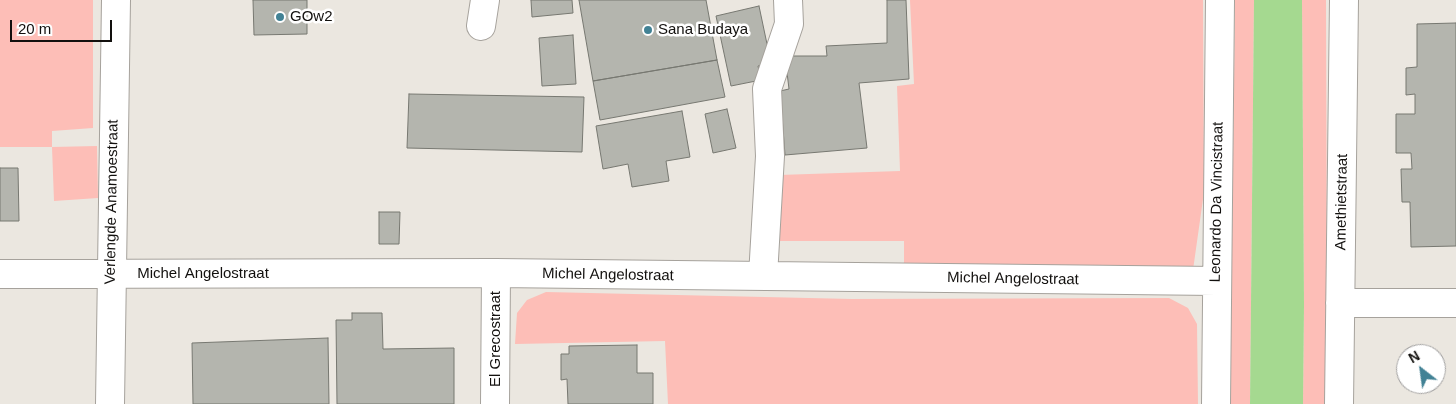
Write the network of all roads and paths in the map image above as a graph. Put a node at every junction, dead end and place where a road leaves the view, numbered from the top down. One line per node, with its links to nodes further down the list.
1 (116, 0): 7 (street, Verlengde Anamoestraat)
2 (788, 0): 8 (street)
3 (1220, 0): 9 (street, Leonardo Da Vincistraat)
4 (1344, 0): 10 (street, Amethietstraat)
5 (0, 274): 7 (street, Michel Angelostraat)
6 (496, 274): 7 (street, Michel Angelostraat); 8 (street, Michel Angelostraat); 13 (street, El Grecostraat)
7 (110, 275): 12 (street, Verlengde Anamoestraat)
8 (763, 276): 9 (street, Michel Angelostraat)
9 (1216, 281): 14 (street, Leonardo Da Vincistraat)
10 (1340, 303): 11 (street); 15 (street, Amethietstraat)
11 (1456, 303)
12 (110, 404)
13 (496, 404)
14 (1216, 404)
15 (1339, 404)

